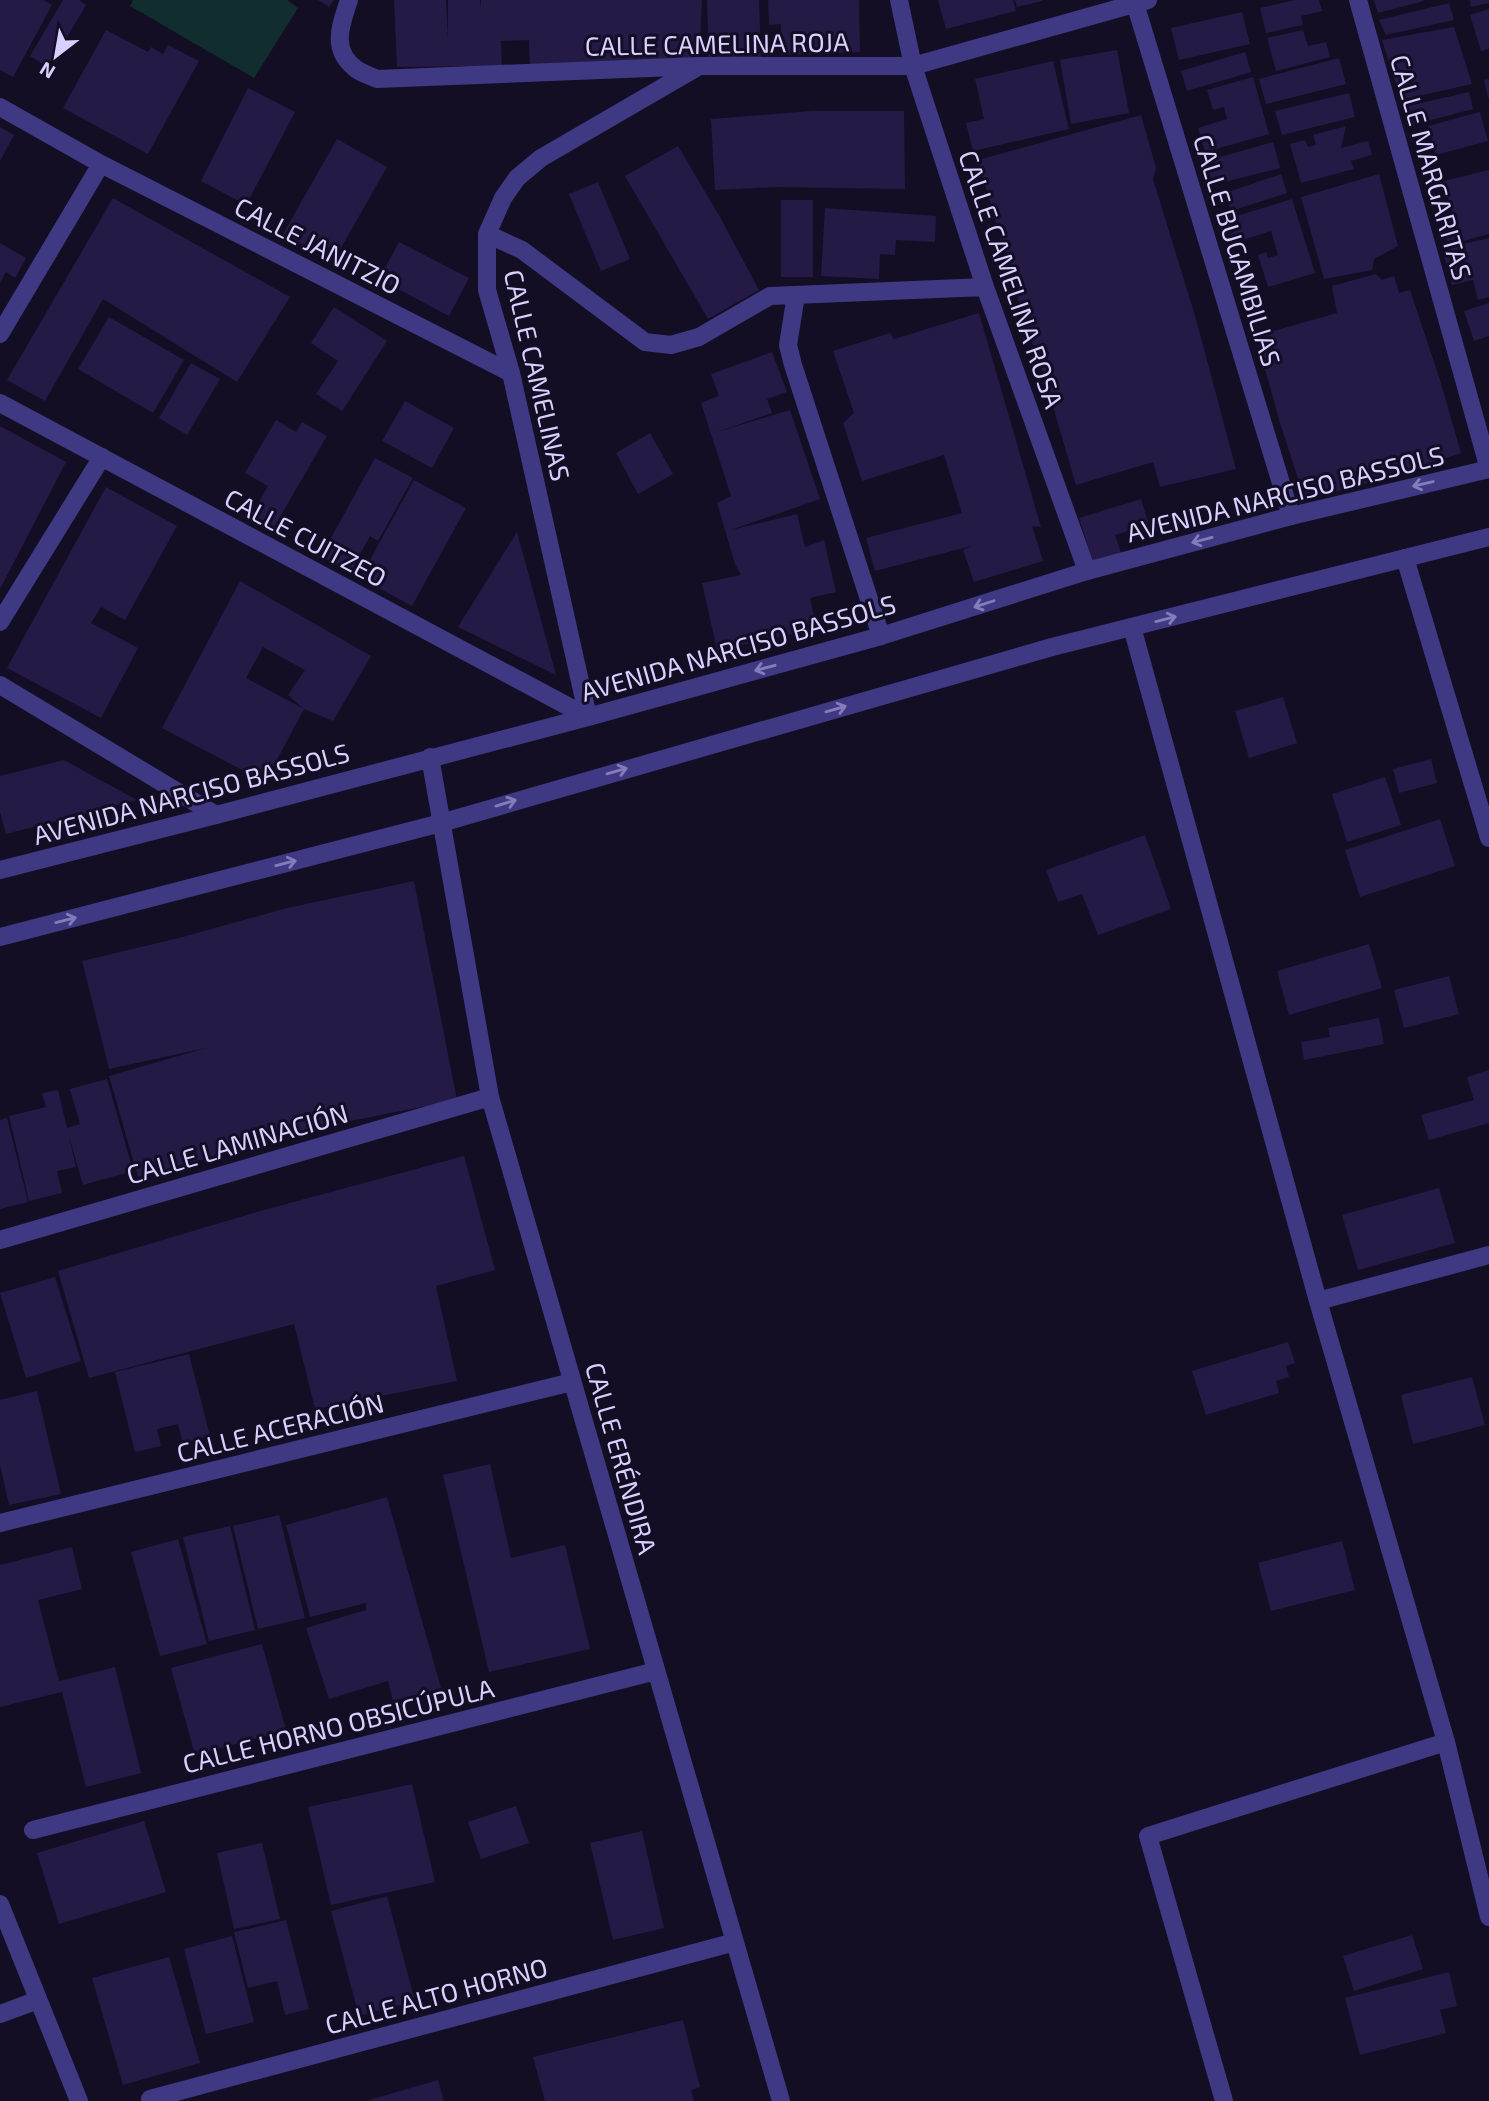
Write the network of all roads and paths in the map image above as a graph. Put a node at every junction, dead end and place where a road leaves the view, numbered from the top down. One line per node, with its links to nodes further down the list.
1 (349, 0): 5 (street, CALLE CAMELINA ROJA)
2 (899, 0): 6 (street, CALLE CAMELINA ROSA)
3 (1358, 0): 16 (street, CALLE MARGARITAS)
4 (1139, 1): 6 (street, CALLE CAMELINA ROJA); 17 (street, CALLE BUGAMBILIAS)
5 (699, 66): 6 (street, CALLE CAMELINA ROJA); 9 (street, CALLE CAMELINAS)
6 (913, 66): 10 (street, CALLE CAMELINA ROSA)
7 (0, 107): 8 (street, CALLE JANITZIO)
8 (101, 164): 12 (street); 13 (street, CALLE JANITZIO)
9 (487, 234): 11 (street); 13 (street, CALLE CAMELINAS)
10 (985, 287): 11 (street); 20 (street, CALLE CAMELINA ROSA)
11 (796, 295): 23 (street)
12 (0, 334)
13 (511, 373): 25 (street, CALLE CAMELINAS)
14 (0, 403): 15 (street, CALLE CUITZEO)
15 (102, 457): 21 (street); 25 (street, CALLE CUITZEO)
16 (1489, 469): 17 (street, AVENIDA NARCISO BASSOLS, one-way to 17)
17 (1292, 516): 20 (street, AVENIDA NARCISO BASSOLS, one-way to 20)
18 (1489, 537): 19 (street)
19 (1405, 558): 22 (street, one-way to 19); 29 (street)
20 (1087, 571): 23 (street, AVENIDA NARCISO BASSOLS, one-way to 23)
21 (0, 622)
22 (1132, 627): 28 (street, one-way to 22); 35 (street)
23 (881, 636): 25 (street, AVENIDA NARCISO BASSOLS, one-way to 25)
24 (0, 685): 27 (street)
25 (588, 717): 26 (street, AVENIDA NARCISO BASSOLS)
26 (430, 757): 27 (street, AVENIDA NARCISO BASSOLS); 28 (street, CALLE ERÉNDIRA)
27 (216, 816): 30 (street, AVENIDA NARCISO BASSOLS)
28 (441, 823): 31 (street, one-way to 28); 32 (street, CALLE ERÉNDIRA)
29 (1489, 838)
30 (0, 870)
31 (0, 937)
32 (489, 1097): 33 (street, CALLE LAMINACIÓN); 36 (street, CALLE ERÉNDIRA)
33 (0, 1240)
34 (1489, 1255): 35 (street)
35 (1318, 1301): 39 (street)
36 (572, 1382): 37 (street, CALLE ACERACIÓN); 38 (street, CALLE ERÉNDIRA)
37 (0, 1523)
38 (656, 1671): 40 (street, CALLE HORNO OBSICÚPULA); 43 (street, CALLE ERÉNDIRA)
39 (1446, 1742): 42 (street); 49 (street)
40 (33, 1830)
41 (0, 1904): 44 (street)
42 (1489, 1917)
43 (735, 1942): 46 (street, CALLE ALTO HORNO); 48 (street, CALLE ERÉNDIRA)
44 (38, 2000): 45 (street); 47 (street)
45 (0, 2014)
46 (150, 2099)
47 (79, 2101)
48 (781, 2101)
49 (1224, 2101)

